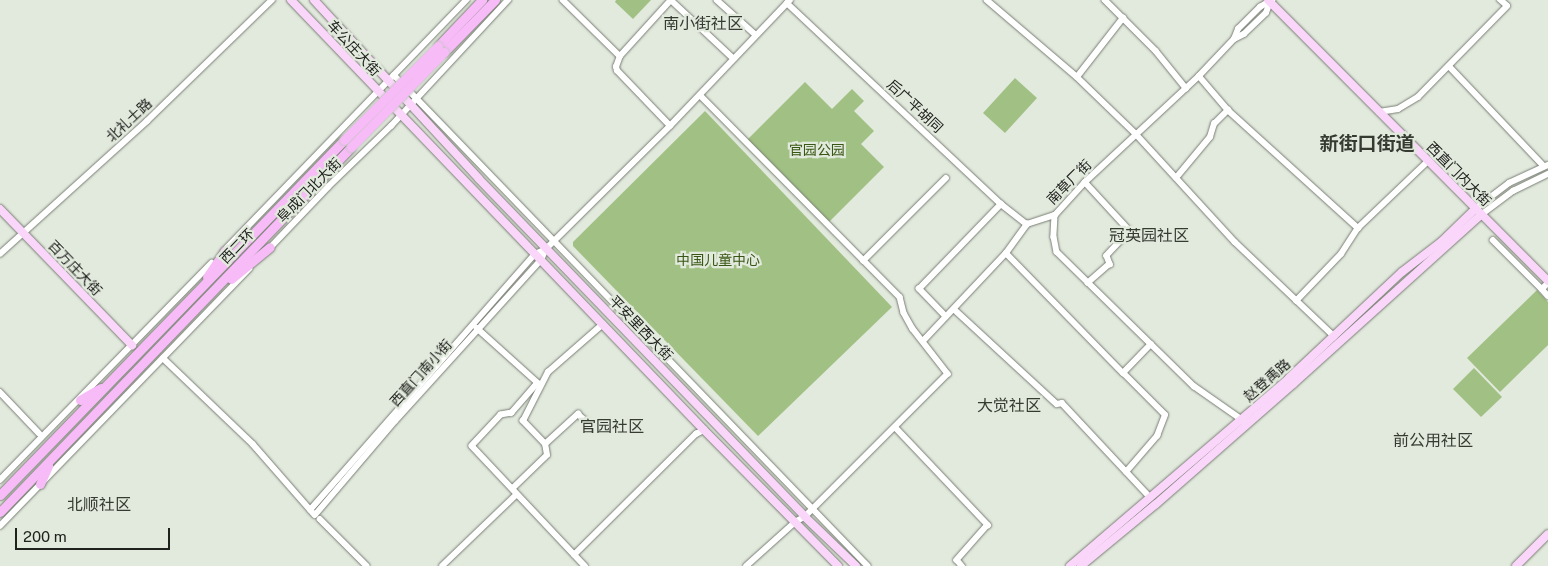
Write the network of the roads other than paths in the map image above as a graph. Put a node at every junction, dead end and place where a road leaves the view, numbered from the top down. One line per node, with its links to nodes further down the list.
1 (272, 0): 48 (street, 北礼士路)
2 (292, 0): 26 (main road, 车公庄大街)
3 (466, 0): 23 (street, 阜成门北大街)
4 (482, 0): 18 (highway, 西二环)
5 (495, 0): 18 (highway, 西二环)
6 (508, 0): 28 (street, 阜成门北大街)
7 (563, 0): 19 (street)
8 (671, 0): 19 (street); 20 (street)
9 (717, 0): 17 (street)
10 (987, 0): 24 (street)
11 (1105, 0): 16 (street)
12 (1500, 0): 21 (street)
13 (316, 1): 23 (main road, 车公庄大街)
14 (789, 1): 17 (street, 西直门南小街); 41 (street, 后广平胡同)
15 (1270, 1): 22 (street, 南草厂街); 31 (main road, 西直门内大街)
16 (1123, 18): 24 (street); 25 (street)
17 (756, 35): 20 (street, 西直门南小街)
18 (441, 49): 62 (highway, 西二环, bridge); 62 (highway, 西二环, bridge)
19 (620, 56): 33 (street)
20 (734, 59): 27 (street, 西直门南小街)
21 (1449, 66): 31 (street); 36 (street)
22 (1199, 76): 25 (street, 南草厂街); 30 (street)
23 (391, 77): 26 (street, 阜成门北大街); 28 (street); 29 (main road, 车公庄大街)
24 (1077, 77): 34 (street)
25 (1186, 88): 34 (street, 南草厂街)
26 (378, 91): 32 (main road, 车公庄大街); 53 (street, 阜成门北大街)
27 (700, 95): 33 (street, 西直门南小街); 57 (street)
28 (416, 98): 29 (street, 阜成门北大街); 50 (street)
29 (410, 105): 32 (street, 阜成门北大街); 52 (main road, 平安里西大街)
30 (1228, 110): 39 (street); 47 (street)
31 (1379, 112): 35 (main road, 西直门内大街)
32 (401, 115): 51 (street, 阜成门北大街); 56 (main road, 平安里西大街)
33 (670, 126): 50 (street, 西直门南小街)
34 (1137, 135): 39 (street); 40 (street, 南草厂街)
35 (1428, 161): 43 (main road, 西直门内大街); 47 (street)
36 (1546, 165): 43 (street)
37 (1548, 174): 45 (street)
38 (946, 178): 57 (street)
39 (1176, 178): 63 (street)
40 (1085, 182): 44 (street, 南草厂街); 59 (street)
41 (1001, 204): 46 (street, 后广平胡同); 65 (street)
42 (0, 209): 48 (main road, 百万庄大街)
43 (1475, 209): 45 (main road, 西直门内大街); 68 (main road, 赵登禹路)
44 (1056, 214): 46 (street, 南草厂街); 59 (street)
45 (1481, 215): 58 (main road, 西直门内大街); 77 (main road, 赵登禹路)
46 (1028, 224): 54 (street)
47 (1358, 228): 63 (street)
48 (23, 232): 55 (street, 北礼士路); 71 (main road, 百万庄大街)
49 (1493, 240): 60 (street)
50 (554, 242): 52 (street, 西直门南小街); 91 (street)
51 (270, 247): 62 (highway); 72 (street, 阜成门北大街)
52 (546, 249): 56 (street, 西直门南小街); 93 (main road, 平安里西大街)
53 (225, 250): 62 (highway); 71 (street, 阜成门北大街)
54 (1006, 253): 64 (street); 73 (street)
55 (0, 254)
56 (538, 257): 66 (main road, 平安里西大街); 67 (street, 西直门南小街)
57 (863, 261): 69 (street)
58 (1548, 282): 60 (street)
59 (1088, 283): 70 (street)
60 (1542, 290): 61 (street)
61 (1548, 296)
62 (198, 300): 74 (highway, 西二环); 83 (highway, 西二环)
63 (1296, 302): 68 (street)
64 (954, 309): 65 (street); 84 (street)
65 (946, 317): 69 (street)
66 (603, 324): 80 (main road, 平安里西大街); 82 (street)
67 (476, 327): 72 (street, 西直门南小街); 87 (street)
68 (1334, 336): 77 (main road, 赵登禹路)
69 (924, 340): 79 (street)
70 (1151, 344): 73 (street); 77 (street)
71 (132, 345): 76 (street, 阜成门北大街)
72 (163, 358): 86 (street, 阜成门北大街)
73 (1123, 373): 84 (street)
74 (108, 384): 76 (highway); 88 (highway, 西二环)
75 (0, 392): 81 (street)
76 (80, 400): 85 (street, 阜成门北大街)
77 (1244, 421): 90 (main road, 赵登禹路); 108 (main road, 赵登禹路)
78 (592, 426): 82 (street)
79 (896, 428): 91 (street); 106 (street)
80 (704, 430): 95 (main road, 平安里西大街); 98 (street)
81 (40, 433)
82 (545, 444): 87 (street)
83 (51, 460): 86 (highway); 92 (highway, 西二环)
84 (1126, 472): 90 (street)
85 (0, 480)
86 (40, 484): 96 (street, 阜成门北大街)
87 (513, 488): 89 (street)
88 (0, 495)
89 (516, 495): 98 (street); 100 (street)
90 (1149, 496): 107 (main road, 赵登禹路)
91 (812, 510): 93 (street); 105 (street)
92 (0, 512)
93 (805, 517): 95 (street); 104 (main road, 平安里西大街)
94 (320, 519): 99 (street)
95 (796, 522): 102 (street); 103 (main road, 平安里西大街)
96 (0, 526)
97 (1548, 534): 109 (main road)
98 (574, 555): 101 (street)
99 (367, 566)
100 (442, 566)
101 (585, 566)
102 (747, 566)
103 (838, 566)
104 (856, 566)
105 (868, 566)
106 (962, 566)
107 (1070, 566)
108 (1081, 566)
109 (1516, 566)

